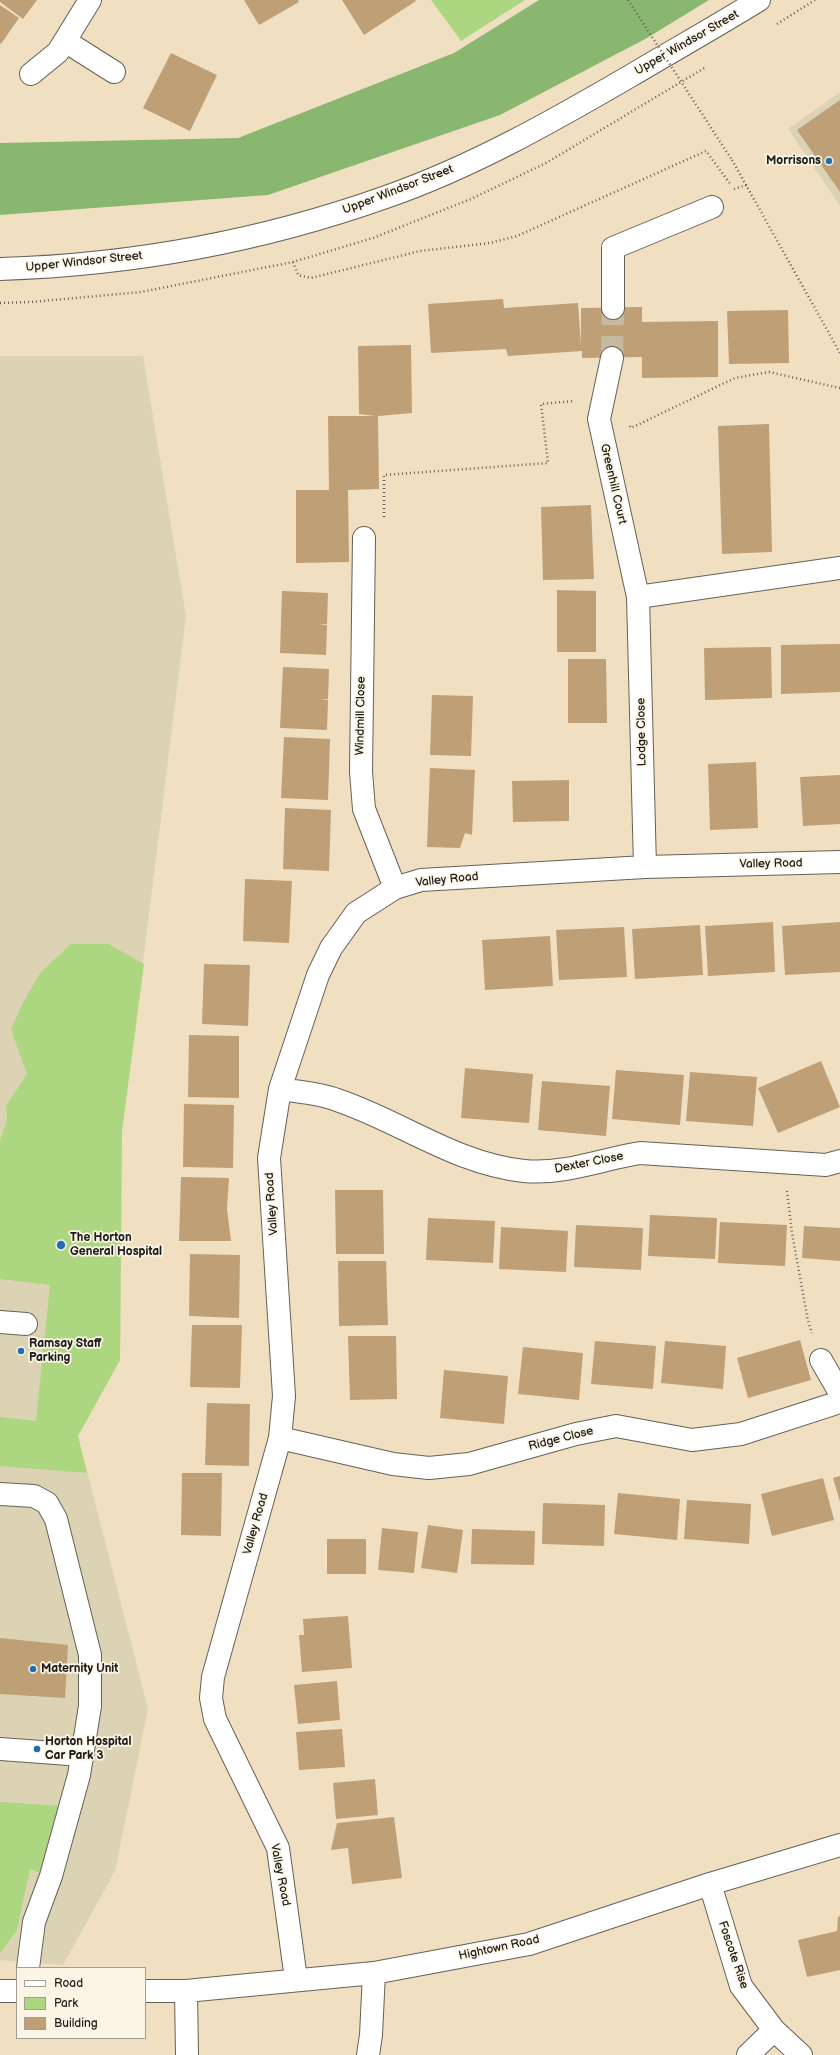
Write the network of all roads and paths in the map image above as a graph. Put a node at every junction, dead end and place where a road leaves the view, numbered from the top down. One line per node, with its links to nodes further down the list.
1 (90, 0): 4 (street)
2 (628, 0): 7 (path, bridge)
3 (759, 0): 10 (street, Upper Windsor Street)
4 (65, 41): 5 (street); 6 (street)
5 (114, 72)
6 (31, 74)
7 (747, 185): 9 (path); 12 (path)
8 (712, 207): 11 (street)
9 (293, 262)
10 (0, 269)
11 (613, 308)
12 (840, 353)
13 (612, 358): 15 (street, Greenhill Court)
14 (364, 538): 20 (street, Windmill Close)
15 (628, 548): 17 (street, Lodge Close)
16 (840, 568): 17 (street)
17 (638, 597): 19 (street, Lodge Close)
18 (840, 862): 19 (street, Valley Road)
19 (645, 867): 20 (street, Valley Road)
20 (395, 888): 21 (street, Valley Road)
21 (280, 1089): 22 (street, Dexter Close); 30 (street, Valley Road)
22 (840, 1161)
23 (787, 1190): 24 (path)
24 (808, 1321)
25 (0, 1322): 26 (street)
26 (26, 1324)
27 (821, 1360): 28 (street)
28 (840, 1393)
29 (840, 1402): 30 (street, Ridge Close)
30 (280, 1438): 38 (street, Valley Road)
31 (0, 1494): 33 (street)
32 (0, 1749): 33 (street)
33 (82, 1755): 36 (street)
34 (840, 1844): 35 (street, Hightown Road)
35 (710, 1884): 37 (street, Hightown Road); 43 (street, Foscote Rise)
36 (28, 1967)
37 (374, 1973): 38 (street, Hightown Road); 45 (street)
38 (296, 1979): 42 (street, Hightown Road)
39 (0, 1991): 40 (street)
40 (16, 1991)
41 (146, 1991): 42 (street, Hightown Road)
42 (186, 1991): 44 (street)
43 (774, 2030): 46 (street); 47 (street, Foscote Rise)
44 (187, 2055)
45 (368, 2055)
46 (748, 2055)
47 (801, 2055)

